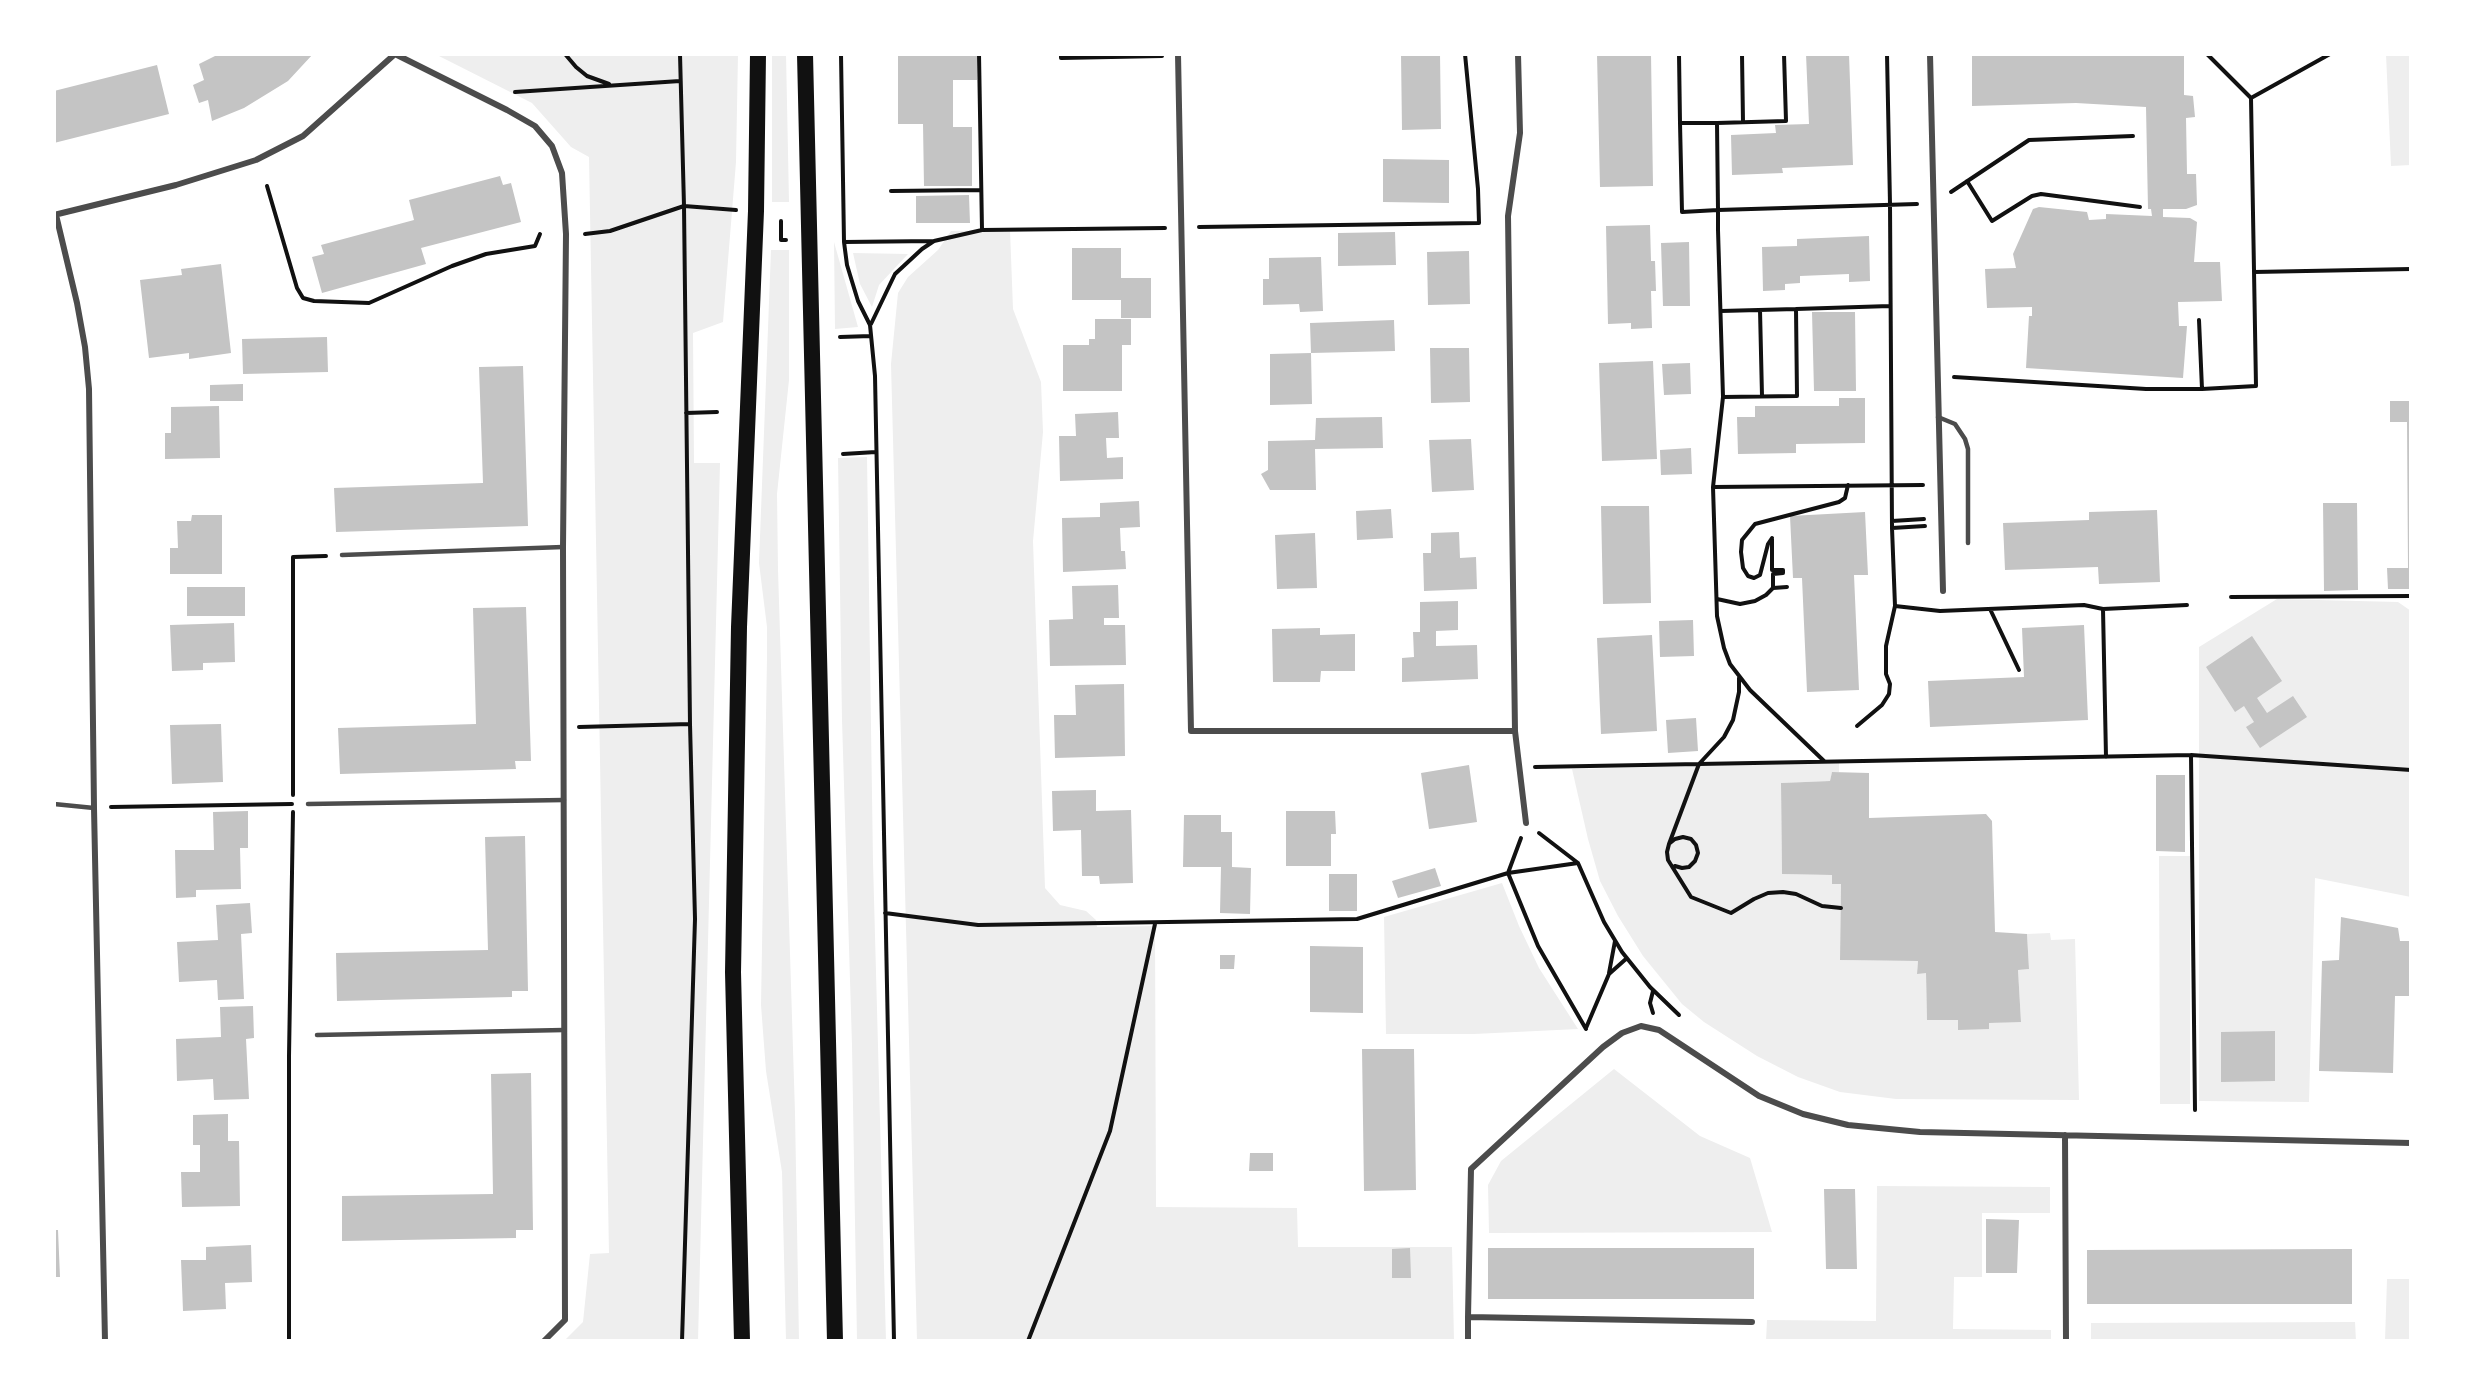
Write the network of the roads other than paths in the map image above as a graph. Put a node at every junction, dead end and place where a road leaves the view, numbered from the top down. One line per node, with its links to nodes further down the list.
1 (395, 54): 7 (street); 10 (street)
2 (758, 54): 27 (highway)
3 (805, 54): 28 (highway)
4 (1518, 54): 13 (street)
5 (1930, 54): 8 (street)
6 (1178, 55): 13 (street)
7 (55, 215): 17 (street)
8 (1938, 417): 9 (lane); 12 (street)
9 (1968, 543)
10 (563, 547): 11 (lane); 14 (street)
11 (342, 555)
12 (1943, 591)
13 (1515, 731): 18 (street)
14 (564, 800): 16 (lane); 19 (street)
15 (54, 804): 17 (lane)
16 (308, 804)
17 (94, 808): 25 (street)
18 (1526, 823)
19 (564, 1030): 20 (lane); 26 (street)
20 (317, 1035)
21 (2065, 1135): 22 (street); 23 (street); 30 (street)
22 (2411, 1143)
23 (1468, 1317): 24 (street); 29 (street)
24 (1752, 1322)
25 (105, 1341)
26 (544, 1341)
27 (741, 1341)
28 (835, 1341)
29 (1468, 1341)
30 (2066, 1341)

